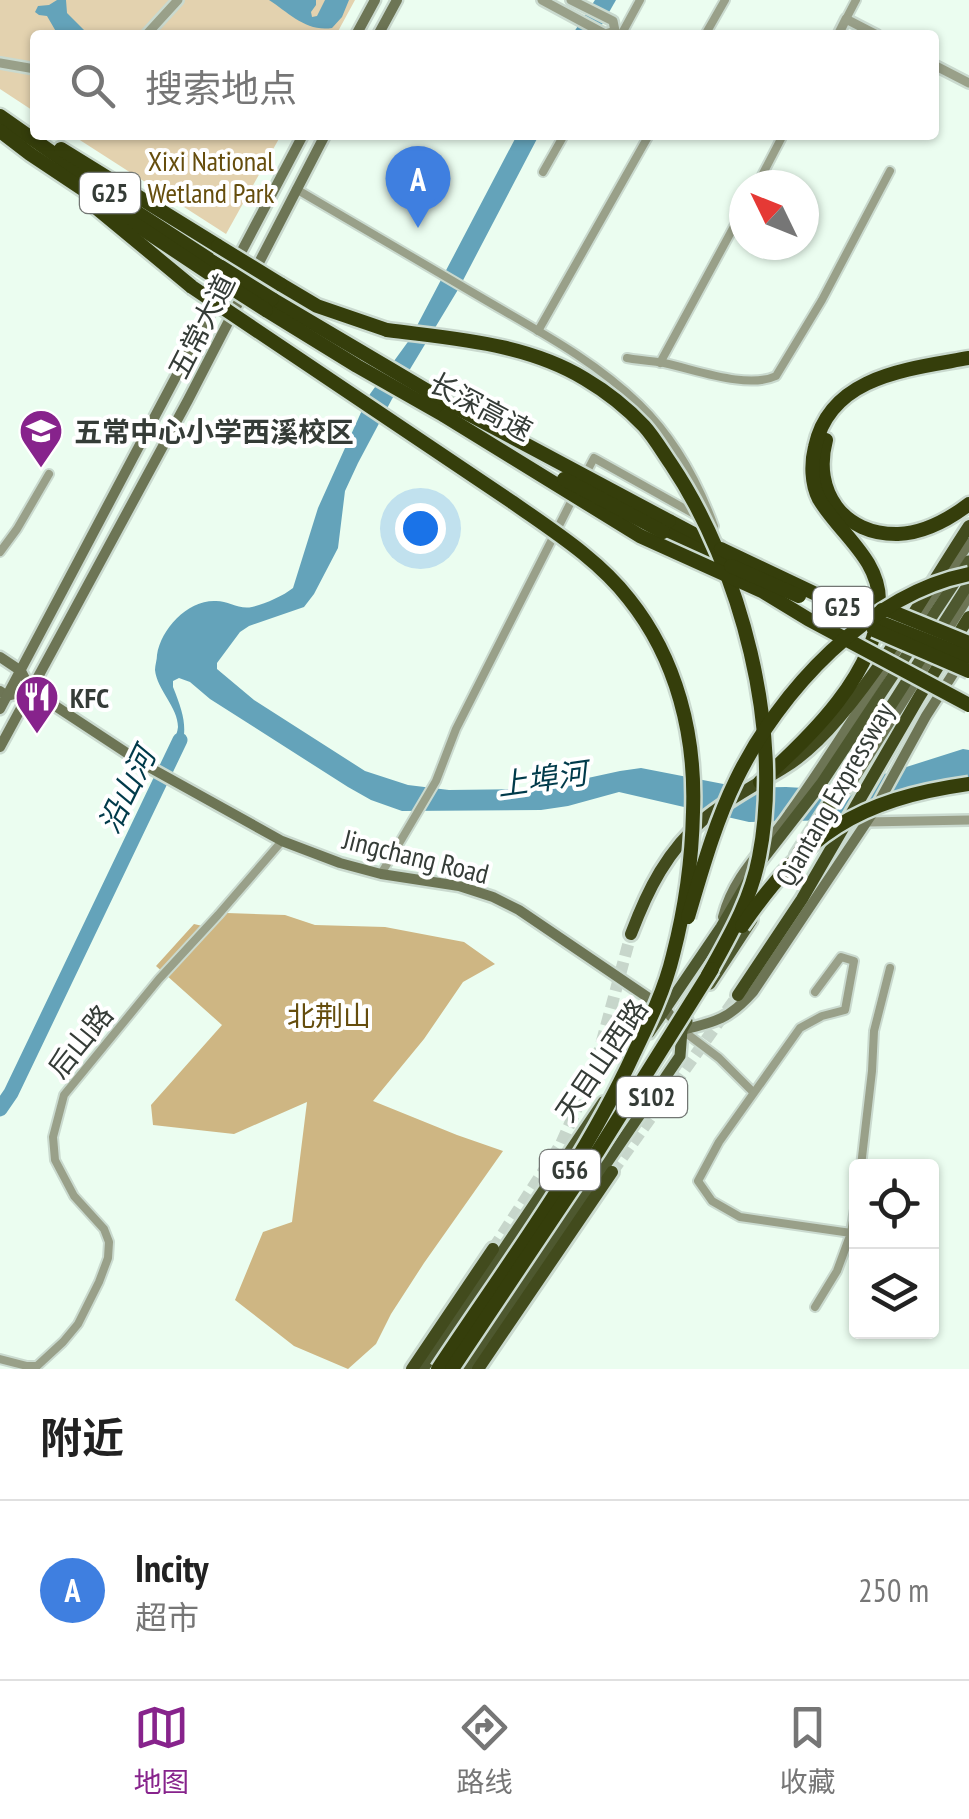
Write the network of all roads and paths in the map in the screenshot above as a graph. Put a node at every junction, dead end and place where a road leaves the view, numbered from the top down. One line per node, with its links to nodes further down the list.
1 (178, 0): 10 (street)
2 (375, 0): 11 (main road)
3 (397, 0): 12 (main road)
4 (542, 0): 13 (street)
5 (571, 0): 14 (street)
6 (640, 0): 15 (street)
7 (725, 0): 16 (street)
8 (856, 0): 9 (street)
9 (846, 19): 17 (street); 18 (street)
10 (151, 30)
11 (359, 30)
12 (381, 30)
13 (610, 30)
14 (614, 30)
15 (618, 30)
16 (708, 30)
17 (840, 30)
18 (867, 30)
19 (0, 63): 20 (street)
20 (30, 68)
21 (939, 68): 22 (street)
22 (969, 83)
23 (0, 114): 25 (highway); 26 (highway, 长深高速 / G25)
24 (0, 131): 34 (highway, 长深高速 / G25)
25 (30, 131)
26 (30, 136)
27 (36, 140): 40 (highway, 长深高速 / G25)
28 (46, 140): 81 (highway, bridge)
29 (301, 140): 63 (main road, 五常大道)
30 (322, 140): 38 (main road, 五常大道)
31 (561, 140): 37 (street)
32 (646, 140): 41 (street)
33 (780, 140): 35 (street)
34 (30, 154): 40 (highway, 长深高速 / G25); 79 (highway, bridge)
35 (765, 170)
36 (890, 171): 44 (street)
37 (543, 172)
38 (296, 190): 41 (street); 65 (main road, 五常大道)
39 (729, 236): 44 (street)
40 (219, 273): 47 (highway, 长深高速 / G25, bridge)
41 (538, 331): 77 (street)
42 (628, 358): 44 (street)
43 (969, 358): 45 (highway)
44 (660, 362)
45 (943, 367): 46 (highway); 49 (highway); 70 (highway)
46 (969, 367)
47 (446, 410): 50 (highway, 长深高速 / G25, bridge); 67 (highway, bridge)
48 (50, 474): 53 (street)
49 (969, 502)
50 (666, 526): 58 (highway, 长深高速 / G25, bridge); 64 (highway, 长深高速 / G25, bridge)
51 (969, 526): 70 (highway, Qiantang Expressway)
52 (969, 543): 71 (main road, 天目山西路)
53 (0, 552)
54 (969, 561): 71 (main road, 天目山西路 / S102)
55 (969, 574): 79 (highway, bridge)
56 (969, 583): 73 (main road, 天目山西路 / S102)
57 (969, 596): 73 (main road, 天目山西路)
58 (856, 613): 60 (highway, bridge); 61 (highway, 长深高速 / G25, bridge)
59 (969, 617): 83 (highway, Qiantang Expressway)
60 (969, 646): 75 (main road, 天目山西路)
61 (969, 656)
62 (0, 657): 63 (main road)
63 (21, 670): 65 (main road); 66 (main road, 五常大道)
64 (969, 671)
65 (31, 690): 66 (main road); 69 (main road, 五常大道); 76 (main road, Jingchang Road)
66 (4, 694): 68 (main road, 五常大道)
67 (969, 705)
68 (0, 709)
69 (0, 747)
70 (759, 782): 78 (highway, Qiantang Expressway, bridge)
71 (816, 783): 84 (main road, 天目山西路 / S102)
72 (969, 784): 81 (highway, bridge)
73 (844, 787): 85 (main road, 天目山西路 / S102)
74 (969, 820): 75 (street)
75 (867, 822): 85 (main road, 天目山西路)
76 (282, 841): 77 (main road, Jingchang Road); 93 (street, 后山路)
77 (381, 874): 84 (main road, Jingchang Road)
78 (630, 934)
79 (673, 954): 96 (highway, G56, bridge)
80 (890, 968): 87 (street)
81 (708, 975): 97 (highway, G56, bridge)
82 (816, 992): 86 (street)
83 (738, 995)
84 (666, 1008): 85 (main road, Jingchang Road); 95 (main road, 天目山西路 / S102)
85 (682, 1030): 86 (street); 98 (main road, 天目山西路 / S102)
86 (753, 1092): 89 (street)
87 (862, 1159)
88 (612, 1172): 99 (highway)
89 (849, 1232)
90 (849, 1238): 92 (street)
91 (492, 1249): 94 (highway)
92 (814, 1306)
93 (0, 1359)
94 (412, 1369)
95 (423, 1369)
96 (438, 1369)
97 (452, 1369)
98 (466, 1369)
99 (478, 1369)

